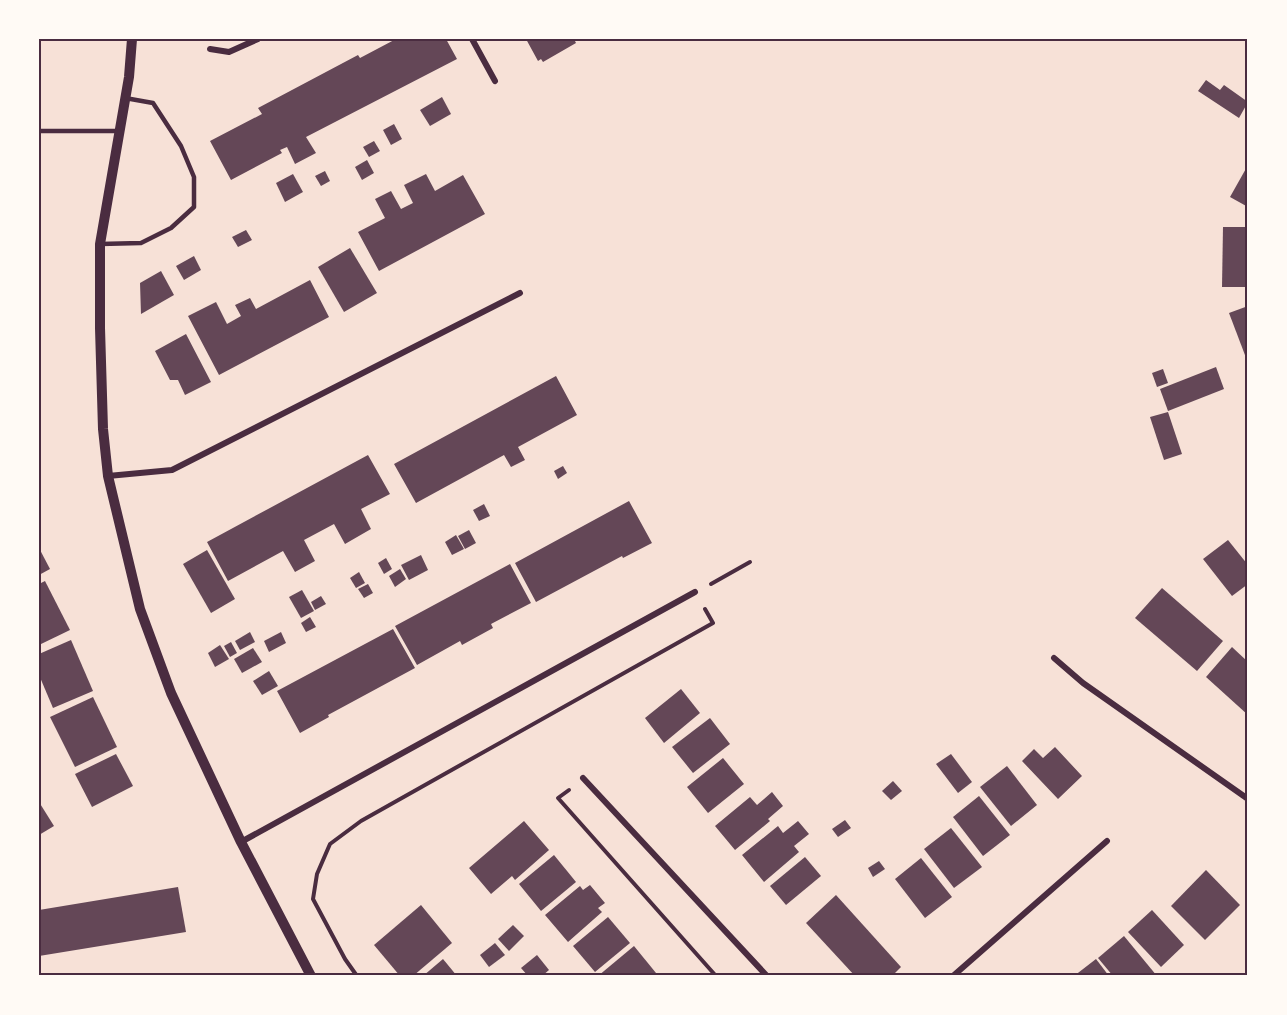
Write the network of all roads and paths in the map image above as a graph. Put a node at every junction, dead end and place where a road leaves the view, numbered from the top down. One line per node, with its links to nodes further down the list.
1 (132, 39): 6 (street)
2 (258, 39): 4 (street)
3 (472, 39): 5 (street)
4 (210, 49)
5 (495, 81)
6 (125, 98): 8 (street); 9 (lane)
7 (39, 131): 8 (lane)
8 (120, 131): 9 (street)
9 (100, 244): 11 (street)
10 (520, 293): 11 (street)
11 (108, 476): 18 (street)
12 (750, 562): 13 (path)
13 (695, 592): 18 (street); 20 (path)
14 (1054, 658): 16 (street)
15 (584, 778): 21 (path); 22 (street)
16 (1248, 799)
17 (1107, 841): 23 (street)
18 (242, 842): 19 (street)
19 (310, 976)
20 (357, 976)
21 (716, 976)
22 (767, 976)
23 (953, 976)

